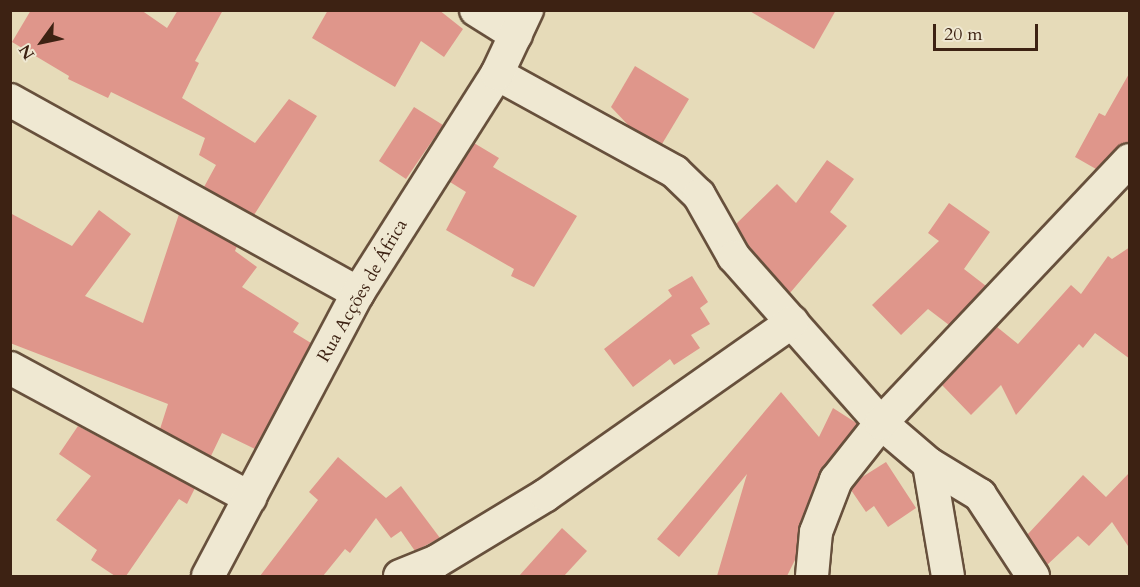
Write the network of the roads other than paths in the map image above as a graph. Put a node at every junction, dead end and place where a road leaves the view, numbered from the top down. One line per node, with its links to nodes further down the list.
1 (476, 10): 2 (street)
2 (521, 22): 3 (street, Rua Acções de África)
3 (497, 74): 6 (street, Rua Acções de África); 7 (street)
4 (10, 100): 6 (street)
5 (1130, 160): 9 (street)
6 (357, 293): 11 (street, Rua Acções de África)
7 (792, 322): 9 (street); 13 (street)
8 (10, 368): 11 (street)
9 (881, 423): 10 (street); 14 (street)
10 (929, 464): 15 (street); 16 (street)
11 (250, 498): 12 (street, Rua Acções de África)
12 (208, 576)
13 (400, 576)
14 (812, 576)
15 (948, 576)
16 (1033, 576)

